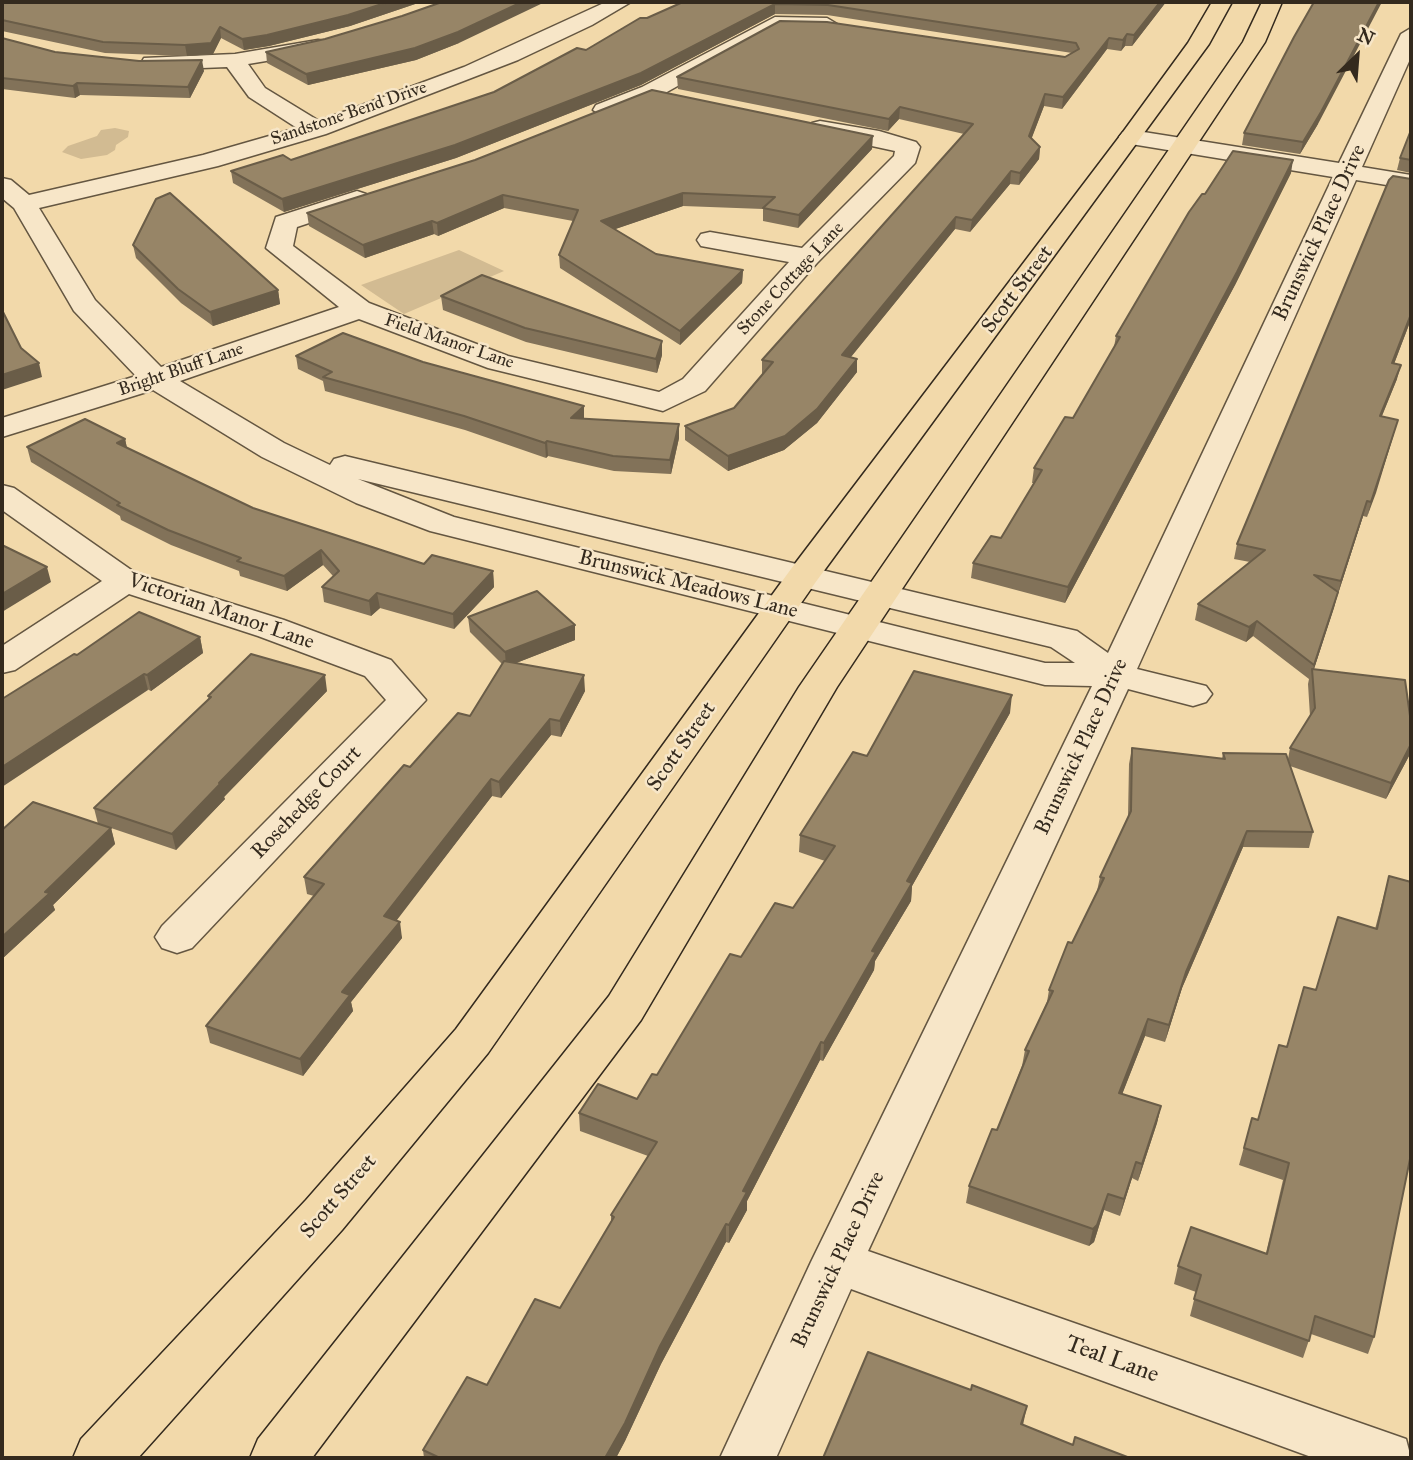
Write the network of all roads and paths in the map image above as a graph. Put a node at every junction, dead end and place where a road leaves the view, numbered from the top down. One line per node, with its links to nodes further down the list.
1 (621, 2): 13 (street, Sandstone Bend Drive)
2 (1223, 2): 14 (main road, Scott Street)
3 (1272, 2): 15 (main road)
4 (854, 28): 9 (street)
5 (1411, 34): 16 (street, Brunswick Place Drive)
6 (336, 41): 7 (street)
7 (235, 60): 8 (street); 13 (street)
8 (134, 63)
9 (650, 92): 10 (street); 11 (street)
10 (684, 100)
11 (582, 118)
12 (798, 124): 22 (street, Stone Cottage Lane)
13 (316, 129): 20 (street, Sandstone Bend Drive)
14 (1131, 137): 15 (street); 29 (main road, Scott Street)
15 (1184, 146): 16 (street); 30 (main road)
16 (1348, 172): 17 (street); 33 (street, Brunswick Place Drive)
17 (1411, 182)
18 (2, 185): 20 (street, Brunswick Meadows Lane)
19 (375, 194): 23 (street, Field Manor Lane)
20 (24, 204): 24 (street, Brunswick Meadows Lane)
21 (710, 240): 22 (street)
22 (808, 257): 25 (street, Stone Cottage Lane)
23 (359, 309): 24 (street, Bright Bluff Lane); 25 (street, Field Manor Lane)
24 (156, 379): 26 (street, Bright Bluff Lane); 29 (street, Brunswick Meadows Lane)
25 (663, 402)
26 (2, 428)
27 (2, 495): 28 (street, Victorian Manor Lane)
28 (125, 581): 31 (street); 32 (street, Victorian Manor Lane)
29 (792, 592): 30 (street, Brunswick Meadows Lane); 37 (main road, Scott Street)
30 (869, 611): 33 (street, Brunswick Meadows Lane); 38 (main road)
31 (2, 662)
32 (378, 668): 35 (street, Rosehedge Court)
33 (1116, 675): 34 (street, Brunswick Meadows Lane); 36 (street, Brunswick Place Drive)
34 (1193, 694)
35 (177, 937)
36 (837, 1262): 39 (street, Brunswick Place Drive); 40 (street, Teal Lane)
37 (101, 1458)
38 (278, 1458)
39 (748, 1458)
40 (1386, 1458)

